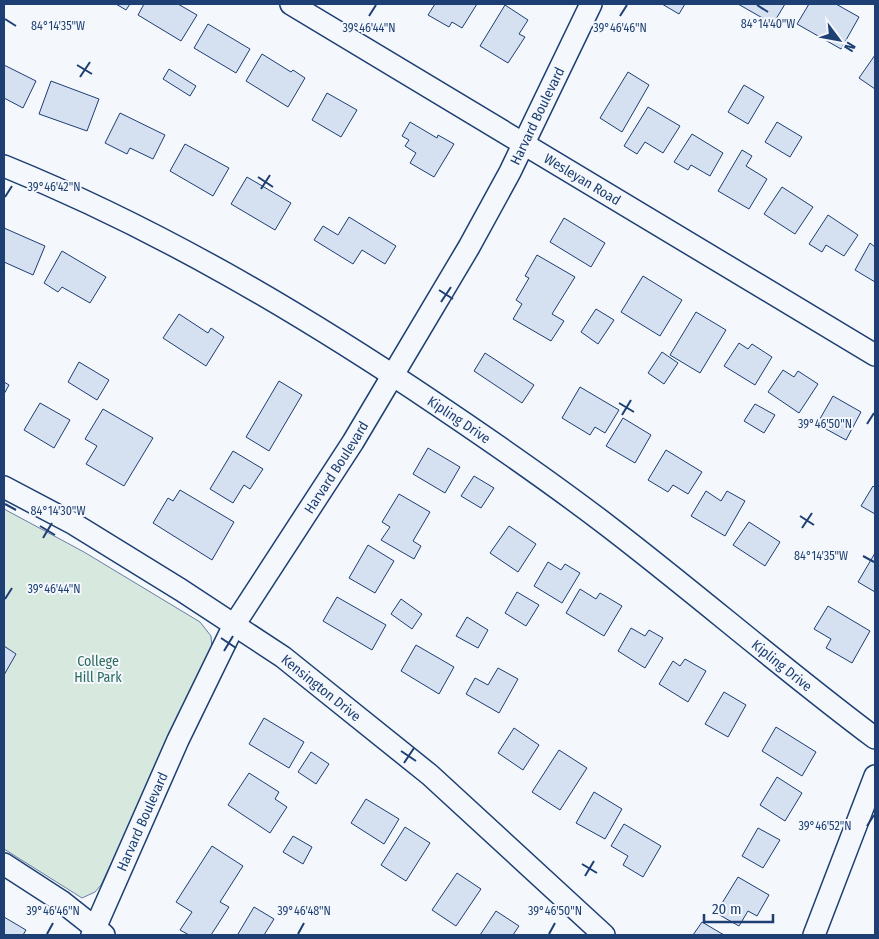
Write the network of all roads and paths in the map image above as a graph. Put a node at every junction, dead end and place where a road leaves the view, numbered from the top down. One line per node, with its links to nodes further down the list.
1 (291, 4): 3 (street, Wesleyan Road)
2 (591, 4): 3 (street, Harvard Boulevard)
3 (523, 143): 5 (street, Wesleyan Road); 6 (street, Harvard Boulevard)
4 (4, 166): 6 (street, Kipling Drive)
5 (875, 355)
6 (394, 376): 8 (street, Harvard Boulevard); 9 (street, Kipling Drive)
7 (4, 487): 8 (street, Kensington Drive)
8 (234, 625): 12 (street, Harvard Boulevard); 13 (street, Kensington Drive)
9 (875, 738)
10 (875, 776): 14 (street)
11 (4, 864): 12 (street)
12 (97, 933)
13 (604, 935)
14 (814, 935)

